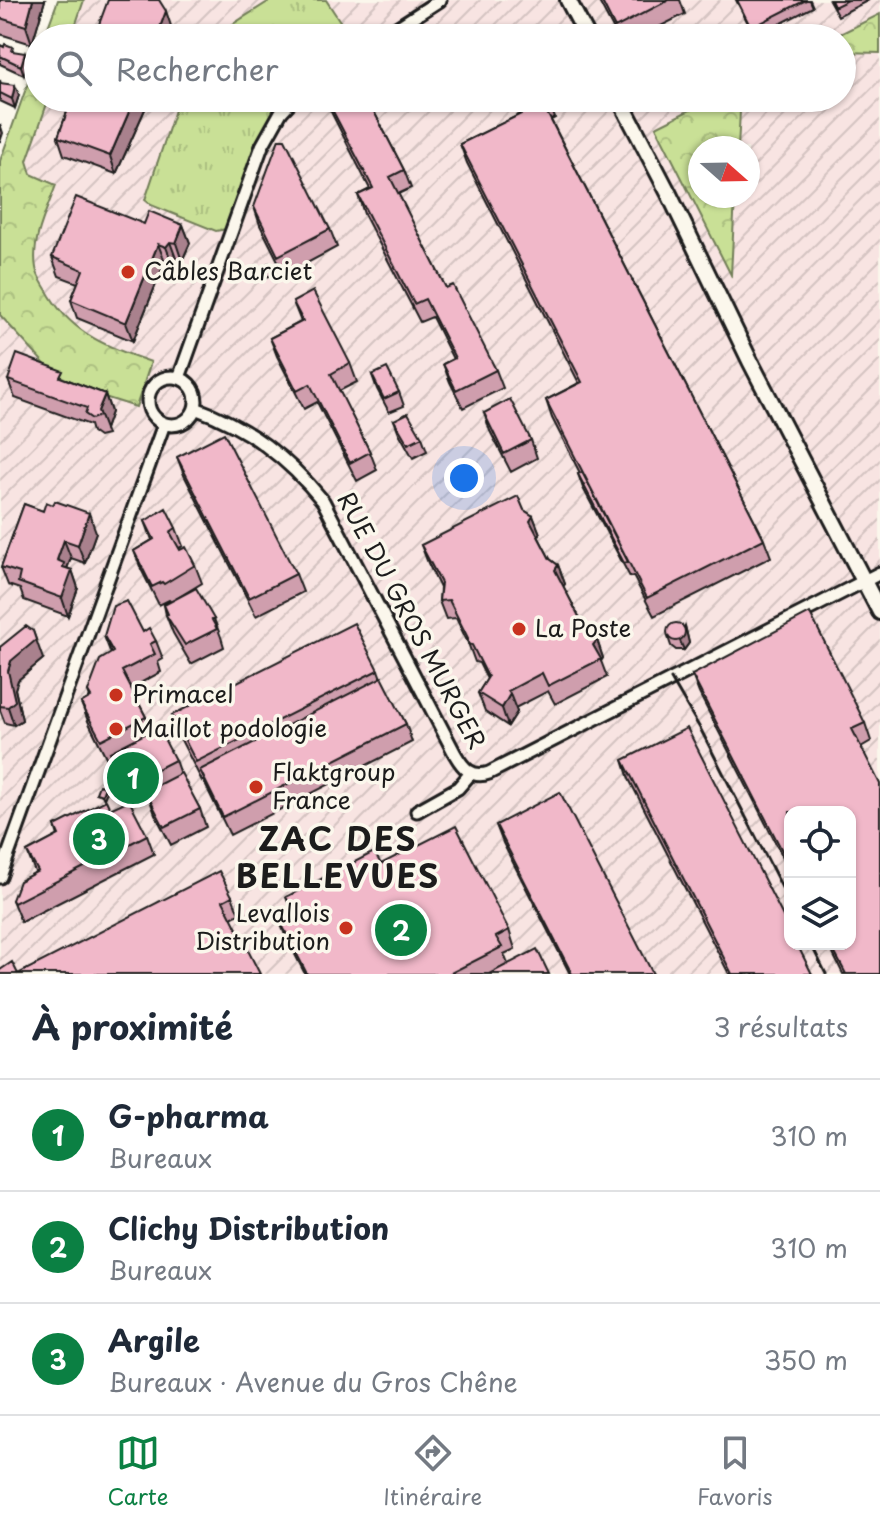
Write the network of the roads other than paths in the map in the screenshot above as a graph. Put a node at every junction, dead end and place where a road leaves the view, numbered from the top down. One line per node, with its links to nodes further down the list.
1 (440, 0): 3 (street)
2 (568, 0): 4 (street)
3 (403, 24)
4 (581, 24)
5 (281, 112): 7 (street)
6 (626, 112): 11 (street)
7 (179, 378): 8 (street); 9 (street)
8 (195, 408): 9 (street); 13 (street, RUE DU GROS MURGER)
9 (164, 424): 15 (street)
10 (880, 573): 11 (street, RUE DU GROS MURGER)
11 (864, 581): 12 (street); 13 (street, RUE DU GROS MURGER)
12 (880, 612)
13 (471, 773): 14 (street, RUE DU GROS MURGER)
14 (417, 811)
15 (0, 877)

